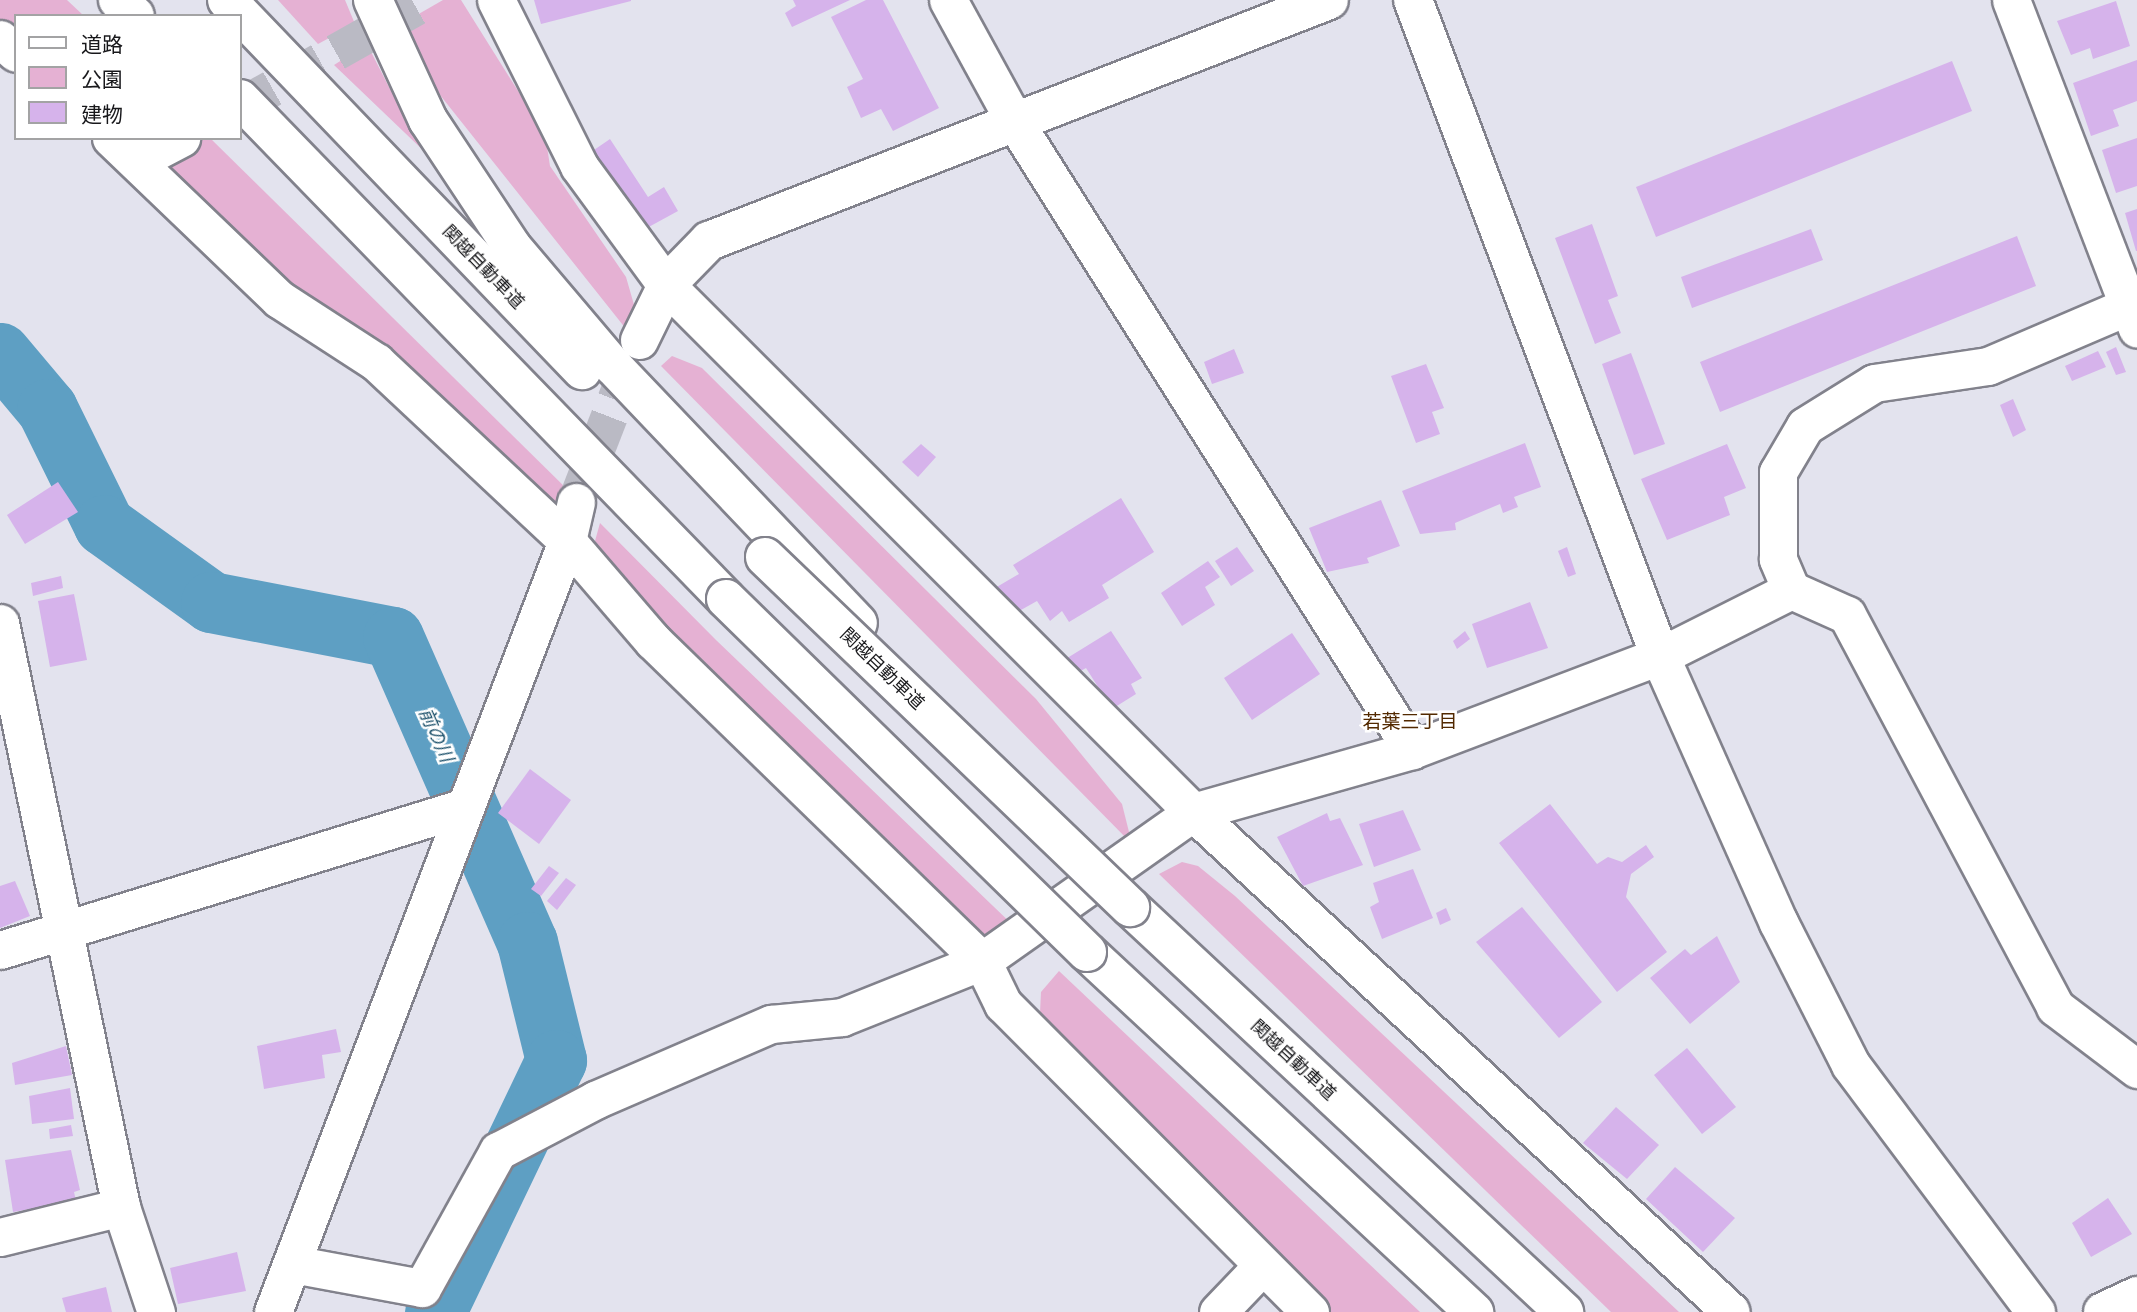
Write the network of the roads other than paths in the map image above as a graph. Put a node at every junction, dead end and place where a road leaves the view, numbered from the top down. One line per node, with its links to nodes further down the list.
1 (118, 0): 10 (main road)
2 (147, 0): 11 (main road)
3 (227, 0): 12 (main road, 関越自動車道)
4 (373, 0): 27 (main road)
5 (496, 0): 22 (street)
6 (948, 0): 18 (street)
7 (1329, 0): 18 (main road)
8 (1413, 0): 30 (main road)
9 (2011, 0): 23 (street)
10 (133, 14)
11 (159, 14)
12 (241, 14)
13 (242, 15): 27 (main road, 関越自動車道)
14 (0, 39): 15 (street)
15 (14, 51)
16 (242, 101): 21 (main road)
17 (242, 113): 21 (main road)
18 (1016, 124): 22 (main road); 31 (street)
19 (172, 140): 20 (street)
20 (124, 150): 26 (street)
21 (326, 190): 47 (main road, bridge)
22 (666, 285): 24 (street); 33 (street)
23 (2134, 313): 28 (street)
24 (639, 341)
25 (576, 502): 26 (street)
26 (567, 541): 32 (street); 36 (street)
27 (774, 550): 48 (main road, 関越自動車道, bridge)
28 (1791, 590): 30 (street); 37 (street)
29 (0, 623): 34 (street)
30 (1660, 656): 31 (street); 50 (main road)
31 (1412, 750): 33 (street)
32 (462, 808): 34 (street); 40 (street)
33 (1193, 813): 36 (street); 49 (street)
34 (66, 929): 35 (street); 38 (street)
35 (0, 950)
36 (982, 961): 40 (street); 41 (street)
37 (2137, 1069)
38 (121, 1207): 39 (street); 43 (street)
39 (0, 1237)
40 (292, 1264): 44 (street)
41 (1262, 1266): 45 (street); 46 (street)
42 (2137, 1296): 51 (main road)
43 (156, 1312)
44 (273, 1312)
45 (1218, 1312)
46 (1310, 1312)
47 (1474, 1312)
48 (1564, 1312)
49 (1731, 1312)
50 (2036, 1312)
51 (2103, 1312)

